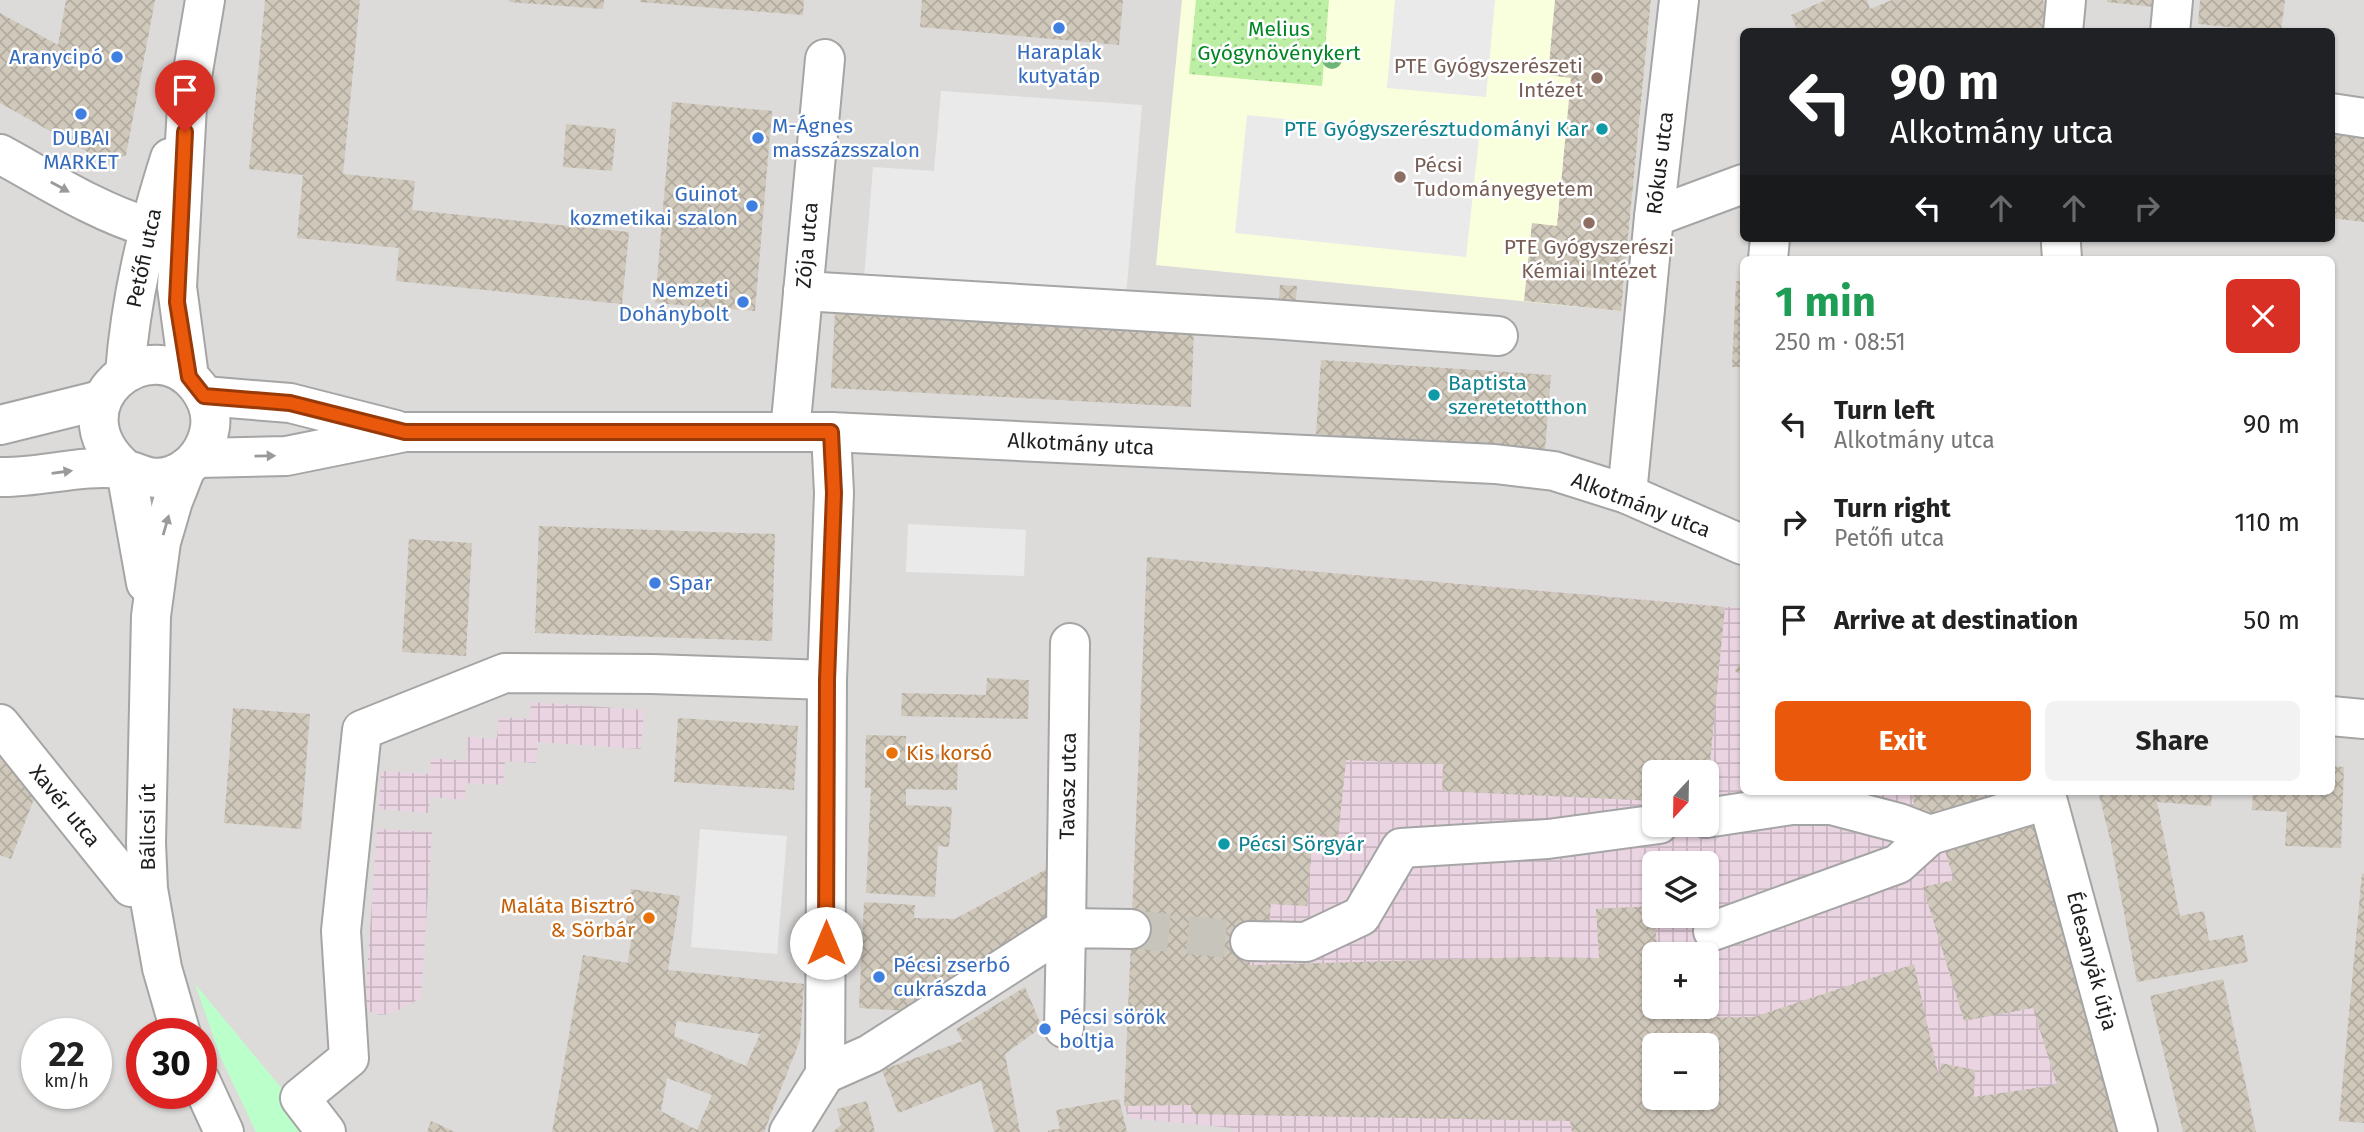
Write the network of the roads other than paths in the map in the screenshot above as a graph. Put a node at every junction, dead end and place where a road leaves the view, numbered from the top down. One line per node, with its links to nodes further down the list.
1 (205, 0): 6 (street, Petőfi utca)
2 (1679, 0): 11 (street, Rókus utca)
3 (2066, 0): 4 (street)
4 (2063, 28)
5 (825, 59): 13 (street, Zója utca)
6 (187, 106): 12 (street, Petőfi utca); 15 (street, Petőfi utca)
7 (2335, 114): 8 (street)
8 (2364, 118)
9 (0, 154): 12 (street, one-way to 12)
10 (1740, 185): 11 (street)
11 (1654, 216): 24 (street, Rókus utca)
12 (148, 227): 16 (street, Petőfi utca)
13 (803, 291): 14 (street); 19 (street, Zója utca)
14 (1498, 336)
15 (196, 386): 16 (street); 18 (street, Alkotmány utca); 21 (street)
16 (113, 387): 17 (street); 22 (street)
17 (0, 425)
18 (405, 432): 19 (street, Alkotmány utca); 21 (street, Alkotmány utca, one-way to 18)
19 (790, 432): 20 (street, Alkotmány utca)
20 (831, 432): 24 (street, Alkotmány utca); 28 (street)
21 (192, 463): 22 (street); 26 (street, Bálicsi út, one-way to 21)
22 (125, 470): 23 (street, one-way to 22); 26 (street, Bálicsi út)
23 (0, 477)
24 (1627, 494): 25 (street, Alkotmány utca)
25 (1740, 544)
26 (151, 616): 41 (street, Bálicsi út)
27 (1070, 643): 37 (street, Tavasz utca)
28 (827, 680): 43 (street); 46 (street)
29 (2335, 716): 30 (street)
30 (2364, 719)
31 (0, 724): 36 (street, Xavér utca)
32 (2046, 795): 35 (street); 48 (street, Édesanyák útja)
33 (1719, 816): 35 (street)
34 (1642, 826): 40 (street)
35 (1930, 835): 39 (street)
36 (131, 887)
37 (1066, 929): 38 (street); 42 (street, Tavasz utca); 43 (street)
38 (1131, 929)
39 (1713, 930)
40 (1250, 941)
41 (176, 1018)
42 (1064, 1028)
43 (825, 1074): 47 (street)
44 (213, 1109): 45 (street)
45 (224, 1132)
46 (326, 1132)
47 (789, 1132)
48 (2138, 1132)

